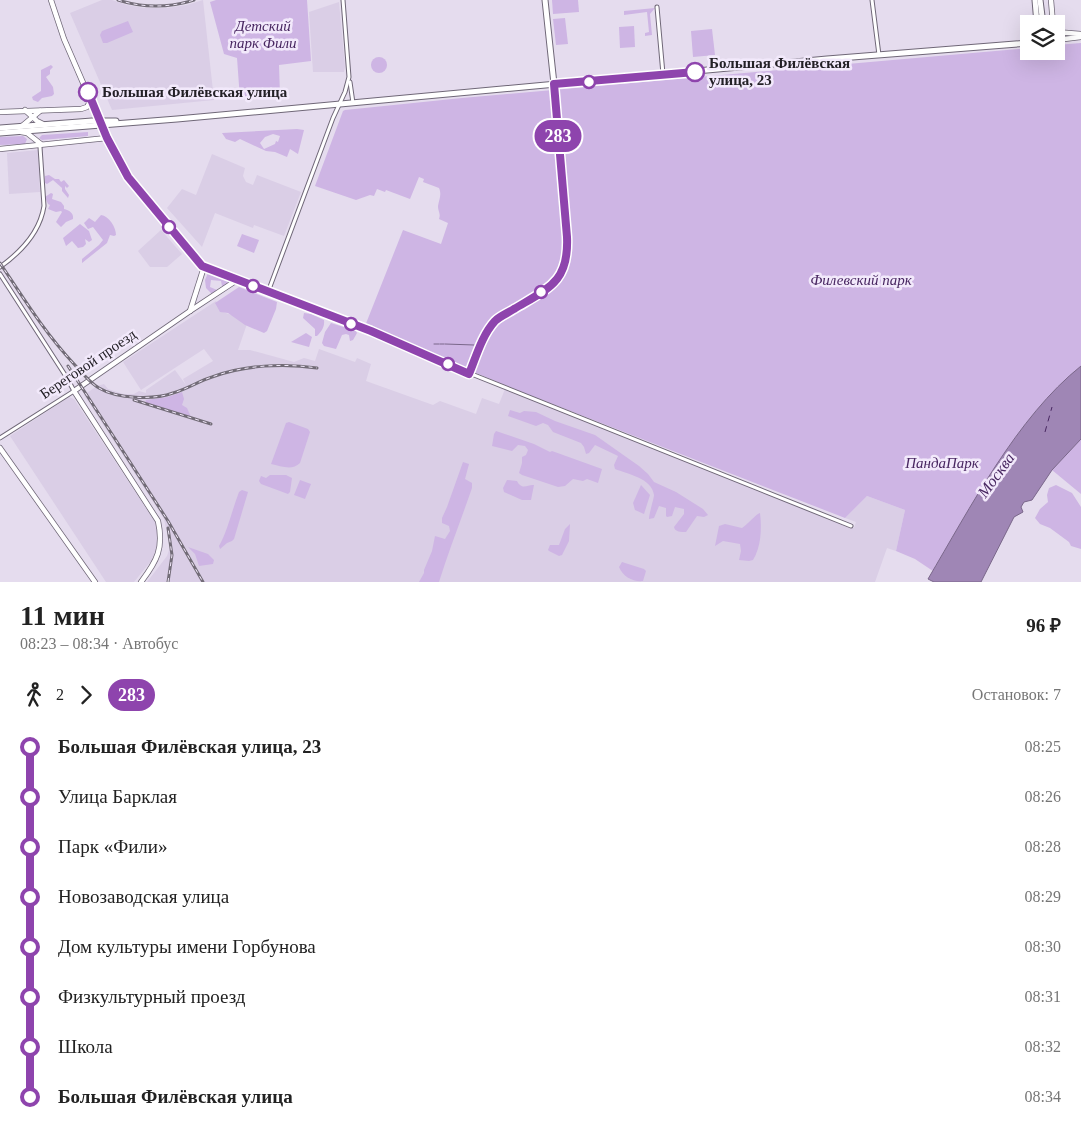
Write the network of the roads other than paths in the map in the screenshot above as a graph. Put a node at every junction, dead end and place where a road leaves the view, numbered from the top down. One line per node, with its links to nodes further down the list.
1 (51, 0): 20 (street)
2 (343, 0): 18 (street)
3 (545, 0): 19 (main road)
4 (872, 0): 16 (street)
5 (1035, 0): 9 (main road)
6 (1040, 0): 10 (main road)
7 (1051, 0): 11 (street)
8 (657, 7): 17 (street)
9 (1036, 15)
10 (1041, 15)
11 (1052, 15)
12 (1065, 33): 13 (street)
13 (1081, 36): 14 (street)
14 (1065, 39)
15 (1020, 43): 16 (main road)
16 (879, 55): 17 (main road)
17 (663, 76): 19 (main road)
18 (349, 77): 21 (street); 22 (street)
19 (554, 84): 21 (main road); 45 (street)
20 (91, 100): 24 (street); 28 (street)
21 (353, 103): 22 (main road)
22 (340, 104): 28 (main road); 43 (street)
23 (22, 110): 24 (street); 25 (street); 26 (street); 27 (street)
24 (40, 111): 26 (street)
25 (0, 112)
26 (33, 117): 27 (street); 29 (street)
27 (26, 123): 31 (street)
28 (101, 123): 29 (main road); 34 (street)
29 (45, 127): 31 (main road); 35 (street)
30 (0, 128): 31 (main road)
31 (20, 129): 32 (main road); 33 (street)
32 (0, 133)
33 (28, 134): 35 (street); 37 (street)
34 (107, 138): 36 (street); 39 (street)
35 (35, 139): 36 (street); 37 (street)
36 (41, 144): 37 (street); 40 (street)
37 (27, 147): 38 (street)
38 (0, 149)
39 (204, 267): 42 (street); 44 (street)
40 (0, 268)
41 (0, 274): 46 (street)
42 (237, 280): 43 (street); 44 (street, Береговой проезд)
43 (268, 292): 45 (street)
44 (190, 311): 46 (street, Береговой проезд)
45 (469, 374): 49 (street)
46 (74, 391): 47 (street, Береговой проезд); 51 (street)
47 (0, 438)
48 (0, 448): 50 (street)
49 (851, 526)
50 (95, 582)
51 (141, 582)

